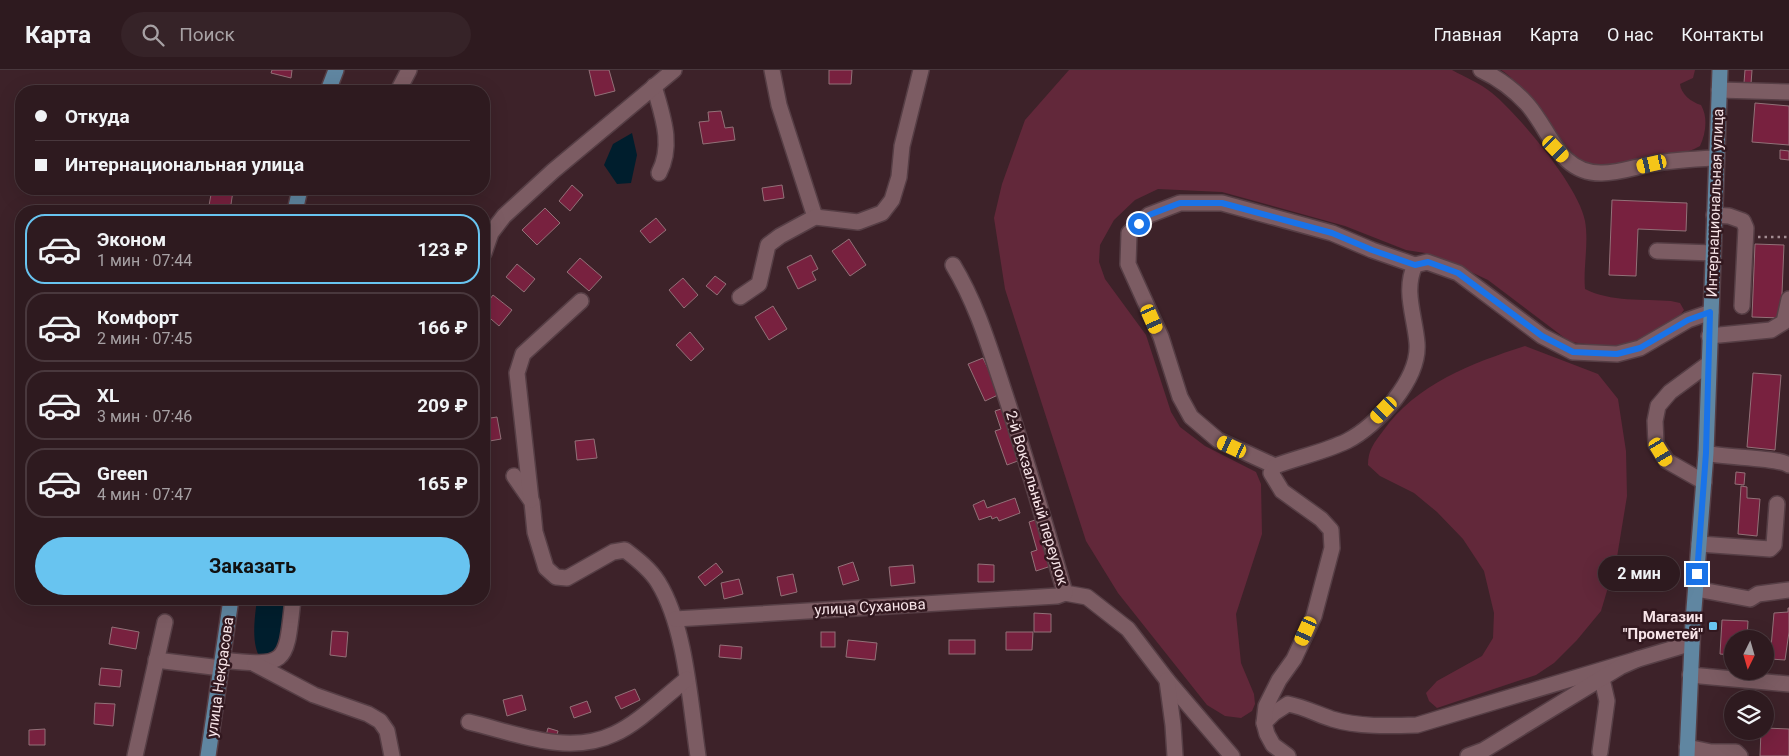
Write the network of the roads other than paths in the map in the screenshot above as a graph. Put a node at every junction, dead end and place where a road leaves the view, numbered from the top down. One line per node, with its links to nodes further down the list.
1 (336, 70): 8 (main road)
2 (410, 70): 9 (street)
3 (674, 70): 10 (street)
4 (772, 70): 16 (street)
5 (921, 70): 16 (street)
6 (1481, 70): 13 (street)
7 (1720, 70): 11 (main road, Интернациональная улица)
8 (330, 85)
9 (401, 85)
10 (654, 86): 14 (street); 17 (street)
11 (1719, 90): 12 (street); 13 (main road, Интернациональная улица)
12 (1789, 92)
13 (1716, 158): 15 (main road, Интернациональная улица)
14 (660, 172)
15 (1714, 215): 19 (main road, Интернациональная улица); 25 (street)
16 (815, 218): 22 (street)
17 (490, 236)
18 (1657, 251): 19 (street)
19 (1713, 253): 26 (main road, Интернациональная улица)
20 (953, 265): 41 (street, 2-й Вокзальный переулок)
21 (1415, 265): 26 (street); 33 (street); 33 (street)
22 (740, 297)
23 (1789, 299): 27 (street)
24 (581, 301): 36 (street)
25 (1742, 306)
26 (1710, 312): 29 (main road, Интернациональная улица)
27 (1771, 330): 28 (street); 29 (street)
28 (1789, 333)
29 (1709, 336): 30 (main road, Интернациональная улица)
30 (1708, 364): 31 (main road, Интернациональная улица); 35 (street)
31 (1706, 453): 32 (street); 35 (main road, Интернациональная улица)
32 (1789, 465)
33 (1275, 466): 57 (street)
34 (514, 476): 36 (street)
35 (1704, 482): 38 (main road, Интернациональная улица)
36 (532, 502): 44 (street)
37 (1777, 504): 38 (street)
38 (1699, 544): 39 (main road, Интернациональная улица)
39 (1696, 589): 40 (street); 46 (main road, Интернациональная улица)
40 (1789, 590)
41 (1065, 593): 44 (street, улица Суханова); 54 (street, 2-й Вокзальный переулок)
42 (230, 605): 49 (main road, улица Некрасова)
43 (293, 605): 50 (street)
44 (675, 619): 52 (street)
45 (165, 622): 48 (street)
46 (1692, 643): 47 (street); 51 (main road, Интернациональная улица)
47 (1638, 658): 53 (street); 57 (street)
48 (156, 660): 49 (street); 61 (street)
49 (222, 664): 50 (street); 62 (main road, улица Некрасова)
50 (255, 664): 63 (street)
51 (1690, 675): 55 (street); 59 (main road, Интернациональная улица)
52 (687, 679): 56 (street); 64 (street)
53 (1602, 679): 58 (street); 60 (street)
54 (1167, 680): 65 (street); 66 (street, 2-й Вокзальный переулок)
55 (1789, 684)
56 (469, 722)
57 (1264, 723): 67 (street)
58 (1600, 752)
59 (1687, 752): 69 (street)
60 (1486, 753): 68 (street)
61 (135, 756)
62 (208, 756)
63 (392, 756)
64 (698, 756)
65 (1175, 756)
66 (1232, 756)
67 (1288, 756)
68 (1468, 756)
69 (1740, 756)

